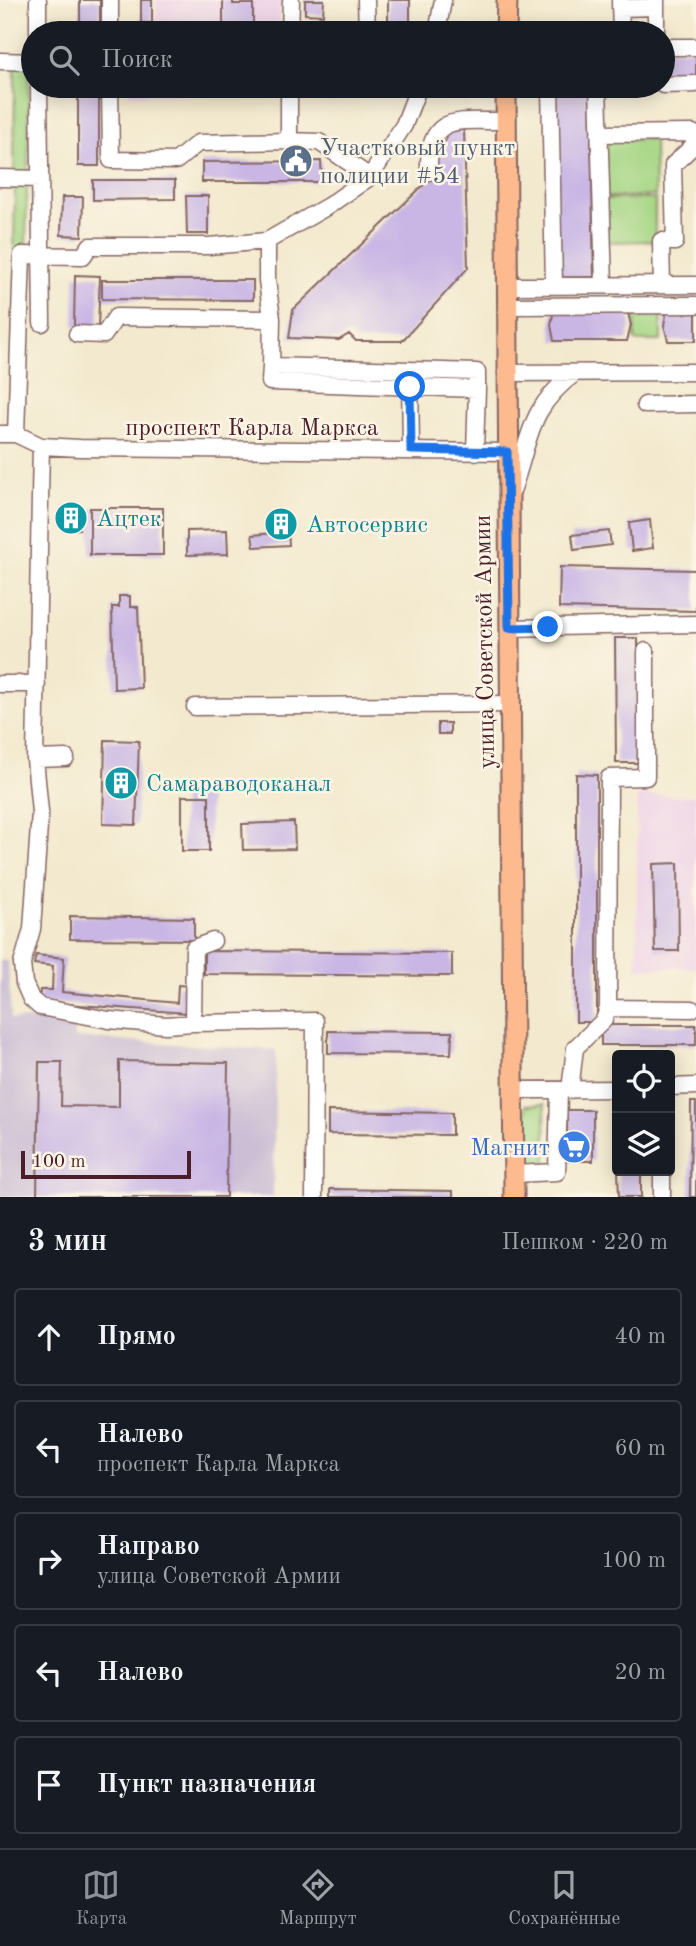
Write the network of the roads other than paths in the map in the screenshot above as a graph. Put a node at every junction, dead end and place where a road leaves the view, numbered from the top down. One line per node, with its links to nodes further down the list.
1 (38, 0): 9 (street)
2 (110, 0): 10 (street)
3 (291, 0): 11 (street)
4 (366, 0): 12 (street)
5 (443, 0): 13 (street)
6 (507, 0): 14 (main road)
7 (620, 4): 8 (street)
8 (656, 4)
9 (38, 21)
10 (110, 21)
11 (290, 21)
12 (367, 21)
13 (440, 21)
14 (506, 21)
15 (675, 47): 16 (street)
16 (696, 47)
17 (0, 61): 18 (street)
18 (21, 62)
19 (696, 84): 20 (street)
20 (675, 85)
21 (39, 98): 35 (street)
22 (110, 98): 30 (street)
23 (289, 98): 30 (street)
24 (414, 98): 33 (street)
25 (506, 98): 28 (main road, улица Советской Армии)
26 (550, 98): 41 (street)
27 (598, 98): 29 (street)
28 (506, 121): 32 (street); 42 (main road, улица Советской Армии)
29 (599, 134): 31 (street); 38 (street)
30 (289, 141): 33 (street)
31 (695, 146): 39 (street)
32 (429, 172)
33 (370, 177): 36 (street)
34 (0, 178): 35 (street)
35 (40, 179): 37 (street)
36 (267, 241): 37 (street); 44 (street)
37 (41, 255): 45 (street); 53 (street)
38 (604, 285): 39 (street); 41 (street)
39 (660, 285): 40 (street)
40 (696, 285)
41 (554, 286): 42 (street)
42 (506, 296): 43 (street); 48 (main road, улица Советской Армии)
43 (696, 305)
44 (272, 319): 46 (street); 50 (street)
45 (41, 323)
46 (77, 334)
47 (696, 372): 49 (street)
48 (506, 373): 49 (street); 57 (main road, улица Советской Армии)
49 (575, 373): 58 (street)
50 (410, 379): 55 (street); 56 (street)
51 (696, 404): 52 (street)
52 (645, 405)
53 (8, 434): 54 (street, проспект Карла Маркса)
54 (41, 446): 55 (street, проспект Карла Маркса); 63 (street)
55 (411, 450): 56 (street, проспект Карла Маркса)
56 (475, 451): 57 (street, проспект Карла Маркса)
57 (507, 452): 58 (main road, улица Советской Армии)
58 (508, 503): 60 (main road, улица Советской Армии)
59 (696, 624): 60 (street)
60 (509, 628): 64 (main road, улица Советской Армии)
61 (646, 651): 69 (street)
62 (0, 684): 63 (street)
63 (37, 684): 67 (street)
64 (509, 704): 65 (street); 75 (main road, улица Советской Армии)
65 (195, 708)
66 (66, 758): 67 (street)
67 (35, 759): 71 (street)
68 (213, 941): 71 (street)
69 (608, 1008): 70 (street); 76 (street)
70 (692, 1009)
71 (193, 1023): 79 (street)
72 (696, 1086): 73 (street)
73 (675, 1087)
74 (612, 1089): 76 (street)
75 (513, 1090): 76 (street); 77 (main road, улица Советской Армии)
76 (565, 1090): 77 (street)
77 (513, 1174): 80 (main road, улица Советской Армии)
78 (662, 1176): 81 (street)
79 (314, 1197)
80 (513, 1197)
81 (662, 1197)

